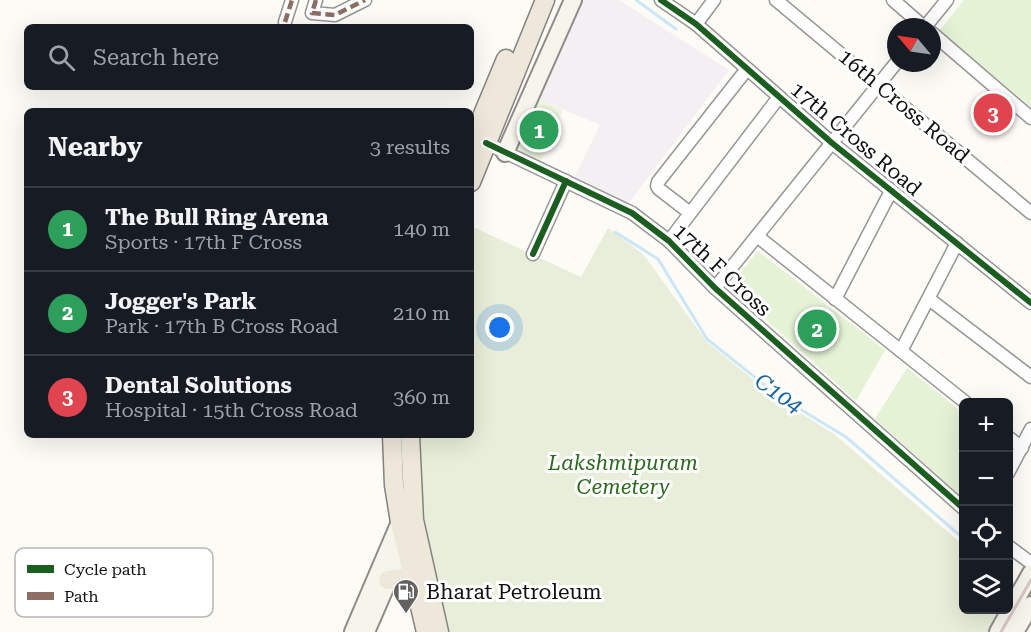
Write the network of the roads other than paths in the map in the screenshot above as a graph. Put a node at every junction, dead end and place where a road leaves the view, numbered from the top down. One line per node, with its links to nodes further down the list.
1 (292, 0): 14 (street)
2 (316, 0): 3 (street)
3 (365, 0)
4 (531, 0): 24 (main road)
5 (545, 0): 19 (main road)
6 (573, 0): 21 (main road)
7 (661, 0): 15 (street, 17th Cross Road)
8 (714, 0): 15 (street)
9 (776, 0): 20 (street, 16th Cross Road)
10 (893, 0): 12 (street)
11 (947, 0): 13 (street)
12 (914, 18)
13 (932, 18)
14 (285, 22)
15 (696, 24): 17 (street, 17th Cross Road)
16 (941, 41): 23 (street)
17 (747, 69): 22 (street, 17th Cross Road); 30 (street)
18 (889, 72): 20 (street)
19 (510, 83): 21 (street); 24 (main road)
20 (879, 85): 25 (street); 31 (street, 16th Cross Road)
21 (533, 90): 26 (main road)
22 (779, 97): 25 (street, 17th Cross Road); 30 (street)
23 (1031, 118)
24 (478, 143): 26 (street, 17th F Cross); 27 (main road)
25 (832, 143): 29 (street, 17th Cross Road); 32 (street)
26 (505, 153): 28 (street, 17th F Cross)
27 (474, 165)
28 (566, 181): 33 (street, 17th F Cross); 35 (street)
29 (891, 191): 34 (street, 17th Cross Road); 37 (street)
30 (690, 213): 33 (street)
31 (1031, 213)
32 (757, 236): 36 (street); 37 (street)
33 (669, 241): 36 (street, 17th F Cross)
34 (957, 243): 38 (street); 39 (street, 17th Cross Road)
35 (533, 254)
36 (715, 288): 49 (street, 17th F Cross)
37 (835, 298): 40 (street)
38 (929, 299): 40 (street); 41 (street)
39 (1031, 303)
40 (901, 351): 42 (street)
41 (1031, 377)
42 (960, 398)
43 (1031, 429): 47 (street)
44 (392, 438): 50 (main road)
45 (410, 438): 50 (main road)
46 (1013, 441): 47 (street)
47 (1022, 447): 48 (street)
48 (1013, 464)
49 (961, 506)
50 (409, 530): 53 (main road); 54 (main road); 56 (main road); 59 (main road)
51 (1013, 550): 52 (street)
52 (1031, 563)
53 (388, 580): 54 (main road); 57 (main road)
54 (415, 586): 58 (main road)
55 (1026, 590): 60 (main road); 61 (main road)
56 (352, 632)
57 (366, 632)
58 (426, 632)
59 (439, 632)
60 (998, 632)
61 (1015, 632)

